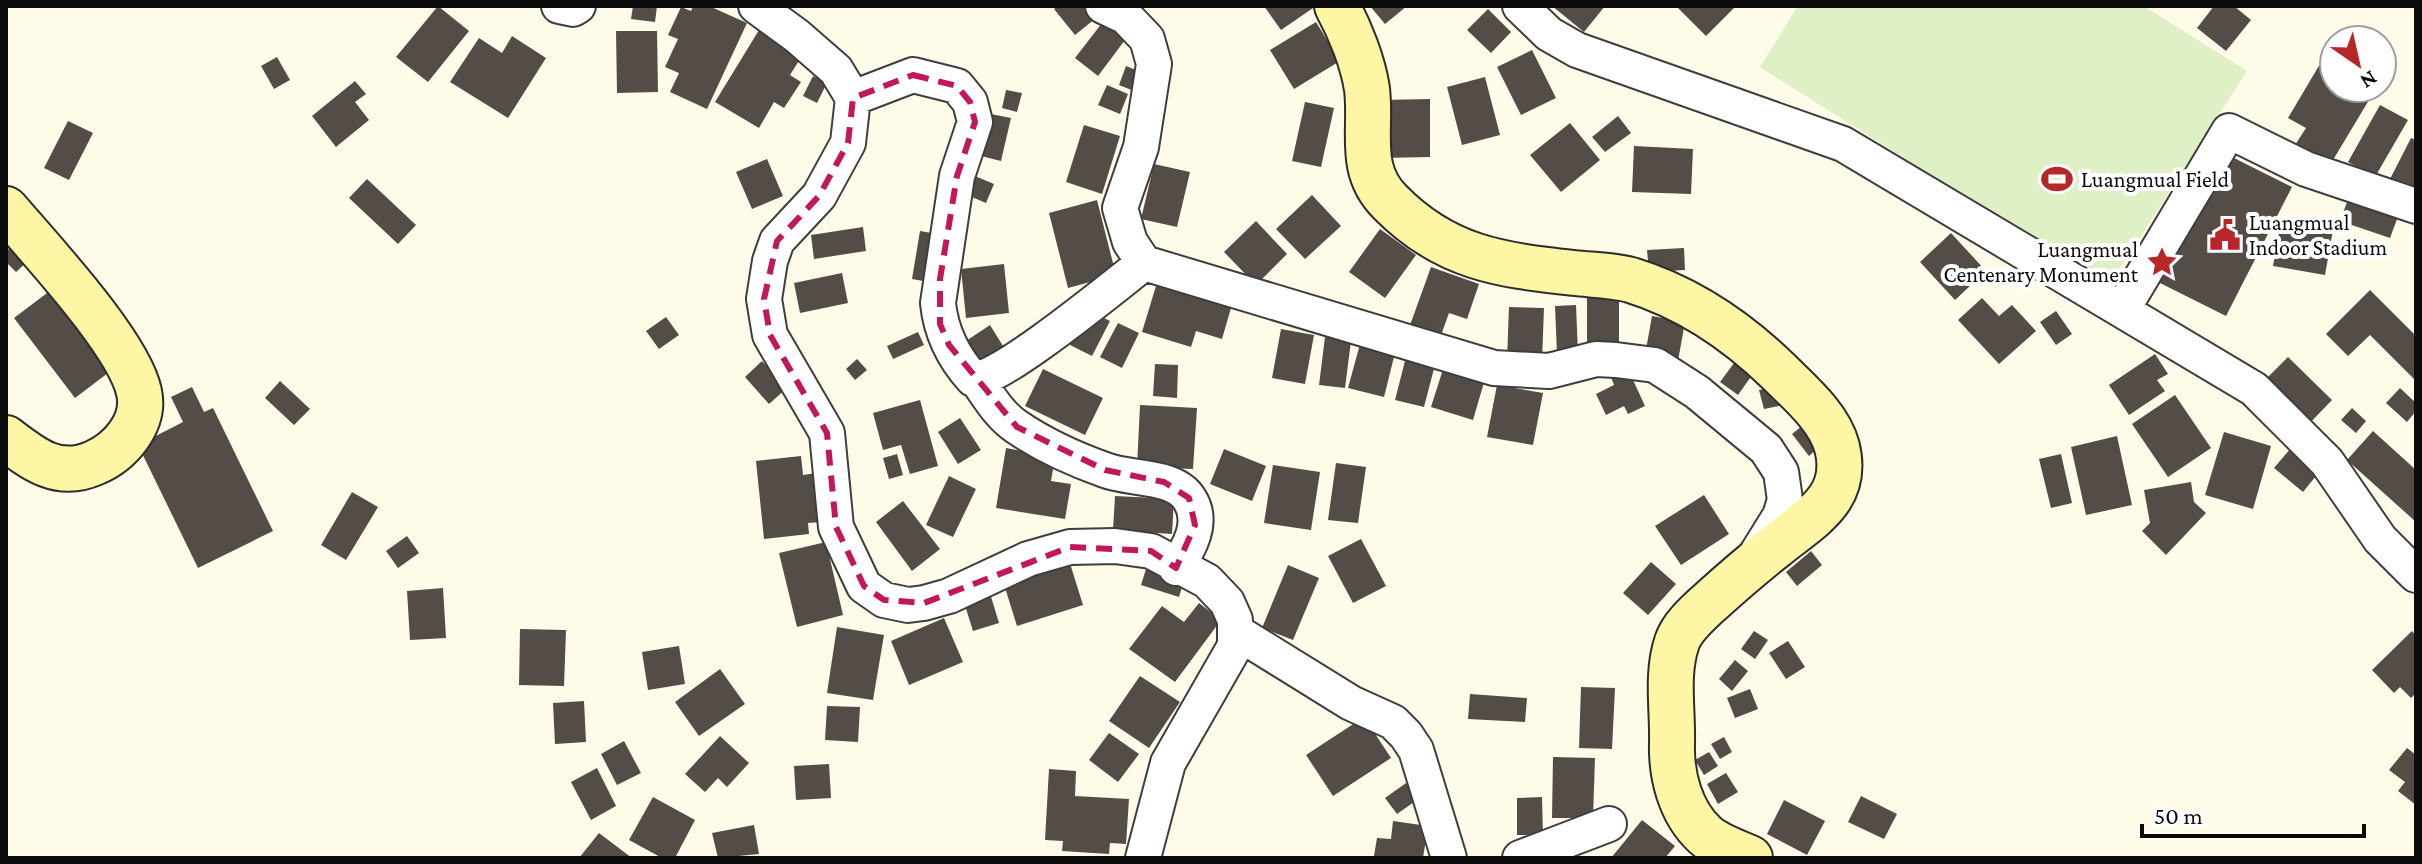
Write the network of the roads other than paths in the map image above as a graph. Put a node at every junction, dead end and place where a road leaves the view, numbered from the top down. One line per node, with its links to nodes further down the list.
1 (559, 6): 2 (street)
2 (578, 6)
3 (756, 6): 7 (street)
4 (1103, 6): 10 (street)
5 (1337, 6): 15 (street)
6 (1520, 6): 11 (street)
7 (853, 98): 12 (street); 14 (street)
8 (2416, 206): 11 (street)
9 (6, 209): 13 (street)
10 (1144, 263): 12 (street); 15 (street)
11 (2122, 310): 16 (street)
12 (977, 380): 14 (street)
13 (6, 438)
14 (1176, 568): 17 (street)
15 (1748, 569): 22 (street)
16 (2416, 575)
17 (1238, 633): 19 (street); 20 (street)
18 (1609, 824): 21 (street)
19 (1143, 858)
20 (1449, 858)
21 (1520, 858)
22 (1750, 858)

